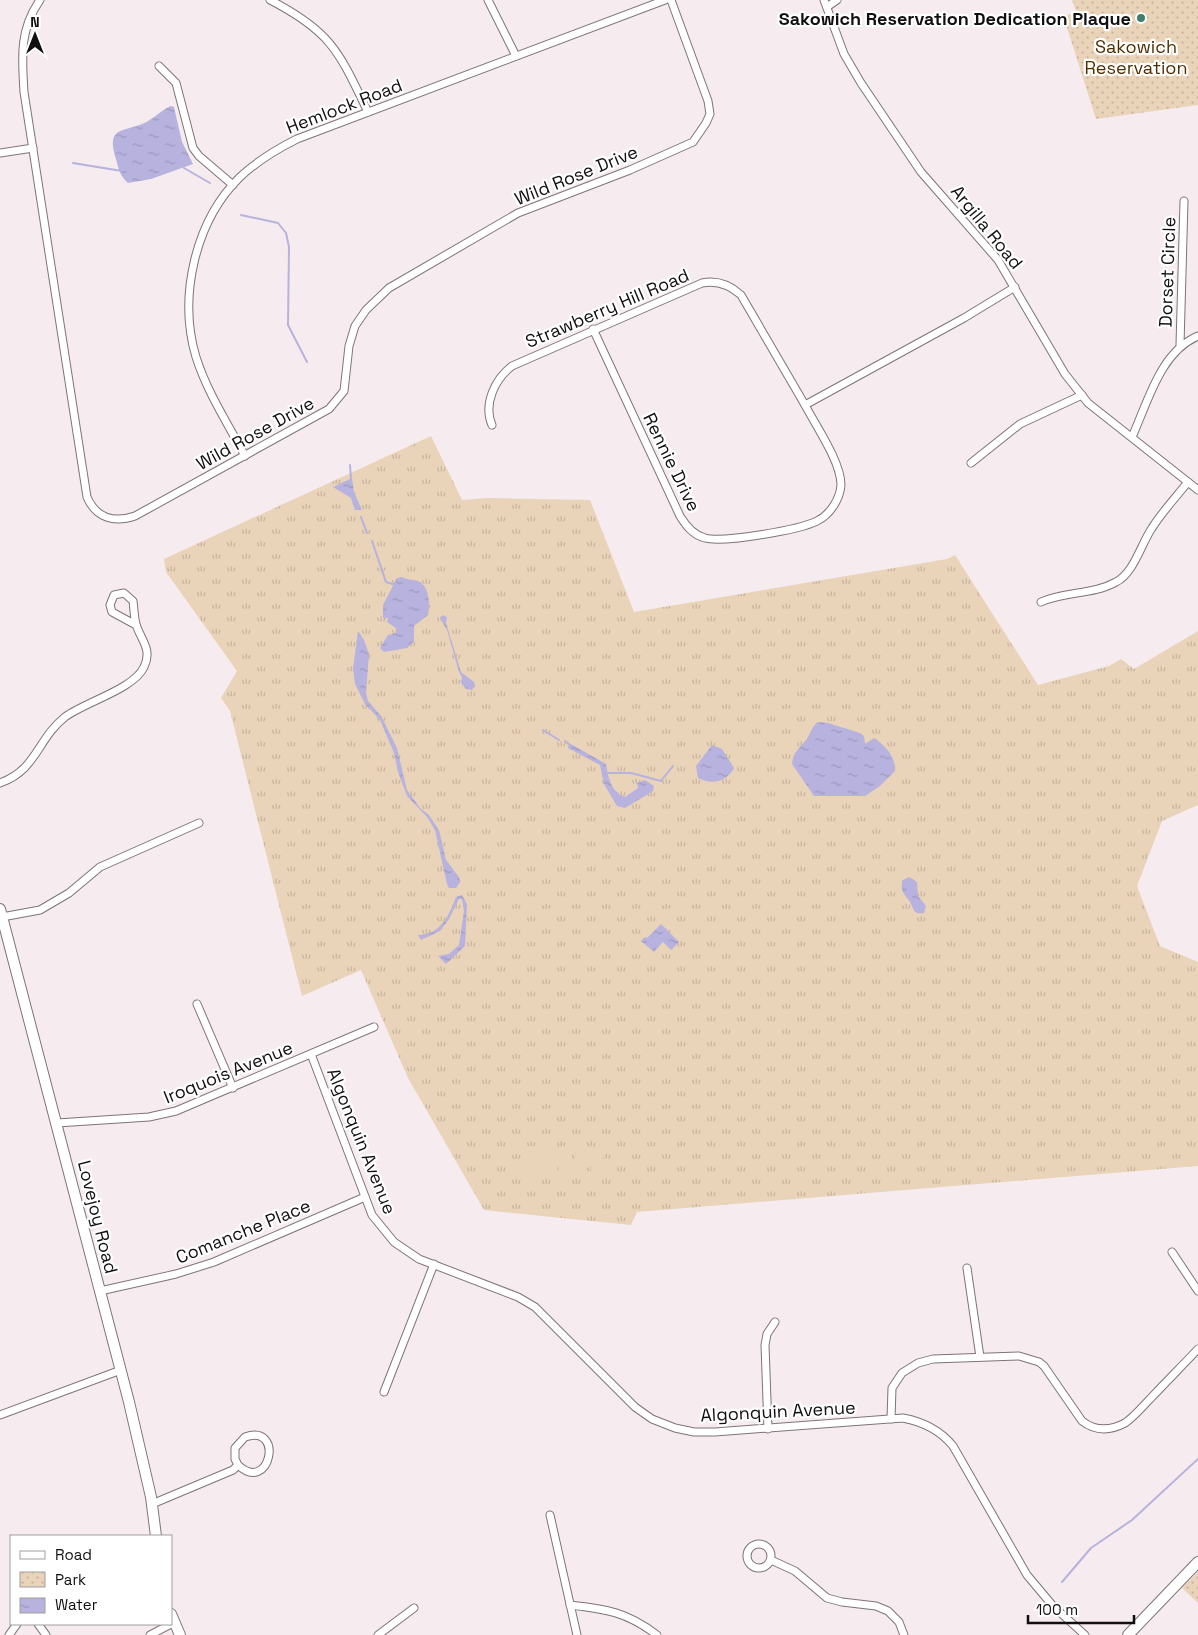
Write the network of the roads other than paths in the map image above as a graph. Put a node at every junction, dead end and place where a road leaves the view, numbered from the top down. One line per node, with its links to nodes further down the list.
1 (40, 0): 11 (street, Wild Rose Drive)
2 (270, 0): 10 (street)
3 (488, 0): 8 (street)
4 (666, 0): 8 (street, Hemlock Road)
5 (671, 0): 23 (street, Wild Rose Drive)
6 (837, 0): 7 (street)
7 (825, 4): 15 (street, Argilla Road)
8 (516, 56): 10 (street, Hemlock Road)
9 (159, 66): 13 (street)
10 (368, 112): 13 (street, Hemlock Road)
11 (33, 148): 12 (street); 23 (street, Wild Rose Drive)
12 (0, 153)
13 (233, 185): 23 (street, Hemlock Road)
14 (1184, 201): 18 (street, Dorset Circle)
15 (1015, 288): 19 (street, Argilla Road); 20 (street)
16 (593, 330): 20 (street, Strawberry Hill Road); 20 (street, Rennie Drive); 21 (street, Strawberry Hill Road)
17 (1198, 336): 18 (street)
18 (1180, 345): 22 (street)
19 (1082, 395): 22 (street, Argilla Road); 24 (street)
20 (805, 405)
21 (492, 425)
22 (1132, 437): 25 (street, Argilla Road)
23 (245, 456)
24 (971, 463)
25 (1188, 482): 26 (street, Argilla Road); 27 (street)
26 (1198, 490)
27 (1041, 602)
28 (136, 625): 28 (street); 29 (street)
29 (0, 783)
30 (199, 823): 31 (street)
31 (1, 913): 36 (main road, Lovejoy Road)
32 (197, 1004): 35 (street)
33 (374, 1027): 34 (street, Iroquois Avenue)
34 (311, 1054): 35 (street, Iroquois Avenue); 37 (street, Algonquin Avenue)
35 (233, 1088): 36 (street, Iroquois Avenue)
36 (57, 1123): 41 (main road, Lovejoy Road)
37 (365, 1197): 39 (street, Algonquin Avenue); 41 (street, Comanche Place)
38 (1172, 1252): 42 (street)
39 (434, 1264): 47 (street); 50 (street, Algonquin Avenue)
40 (968, 1268): 45 (street)
41 (100, 1291): 46 (main road, Lovejoy Road)
42 (1198, 1291)
43 (775, 1322): 50 (street)
44 (1198, 1349): 45 (street)
45 (980, 1357): 49 (street)
46 (121, 1370): 48 (street); 52 (main road, Lovejoy Road)
47 (384, 1392)
48 (0, 1415)
49 (891, 1419): 50 (street, Algonquin Avenue); 67 (street, Algonquin Avenue)
50 (768, 1428)
51 (238, 1465): 51 (street); 52 (street)
52 (152, 1504): 54 (main road, Lovejoy Road)
53 (550, 1515): 57 (street)
54 (156, 1535)
55 (771, 1560): 66 (street)
56 (1198, 1562): 68 (main road)
57 (570, 1605): 64 (street); 65 (street)
58 (414, 1608): 63 (street)
59 (173, 1618): 62 (main road)
60 (164, 1625): 61 (street)
61 (150, 1635)
62 (180, 1635)
63 (378, 1635)
64 (577, 1635)
65 (657, 1635)
66 (904, 1635)
67 (1085, 1635)
68 (1128, 1635)

